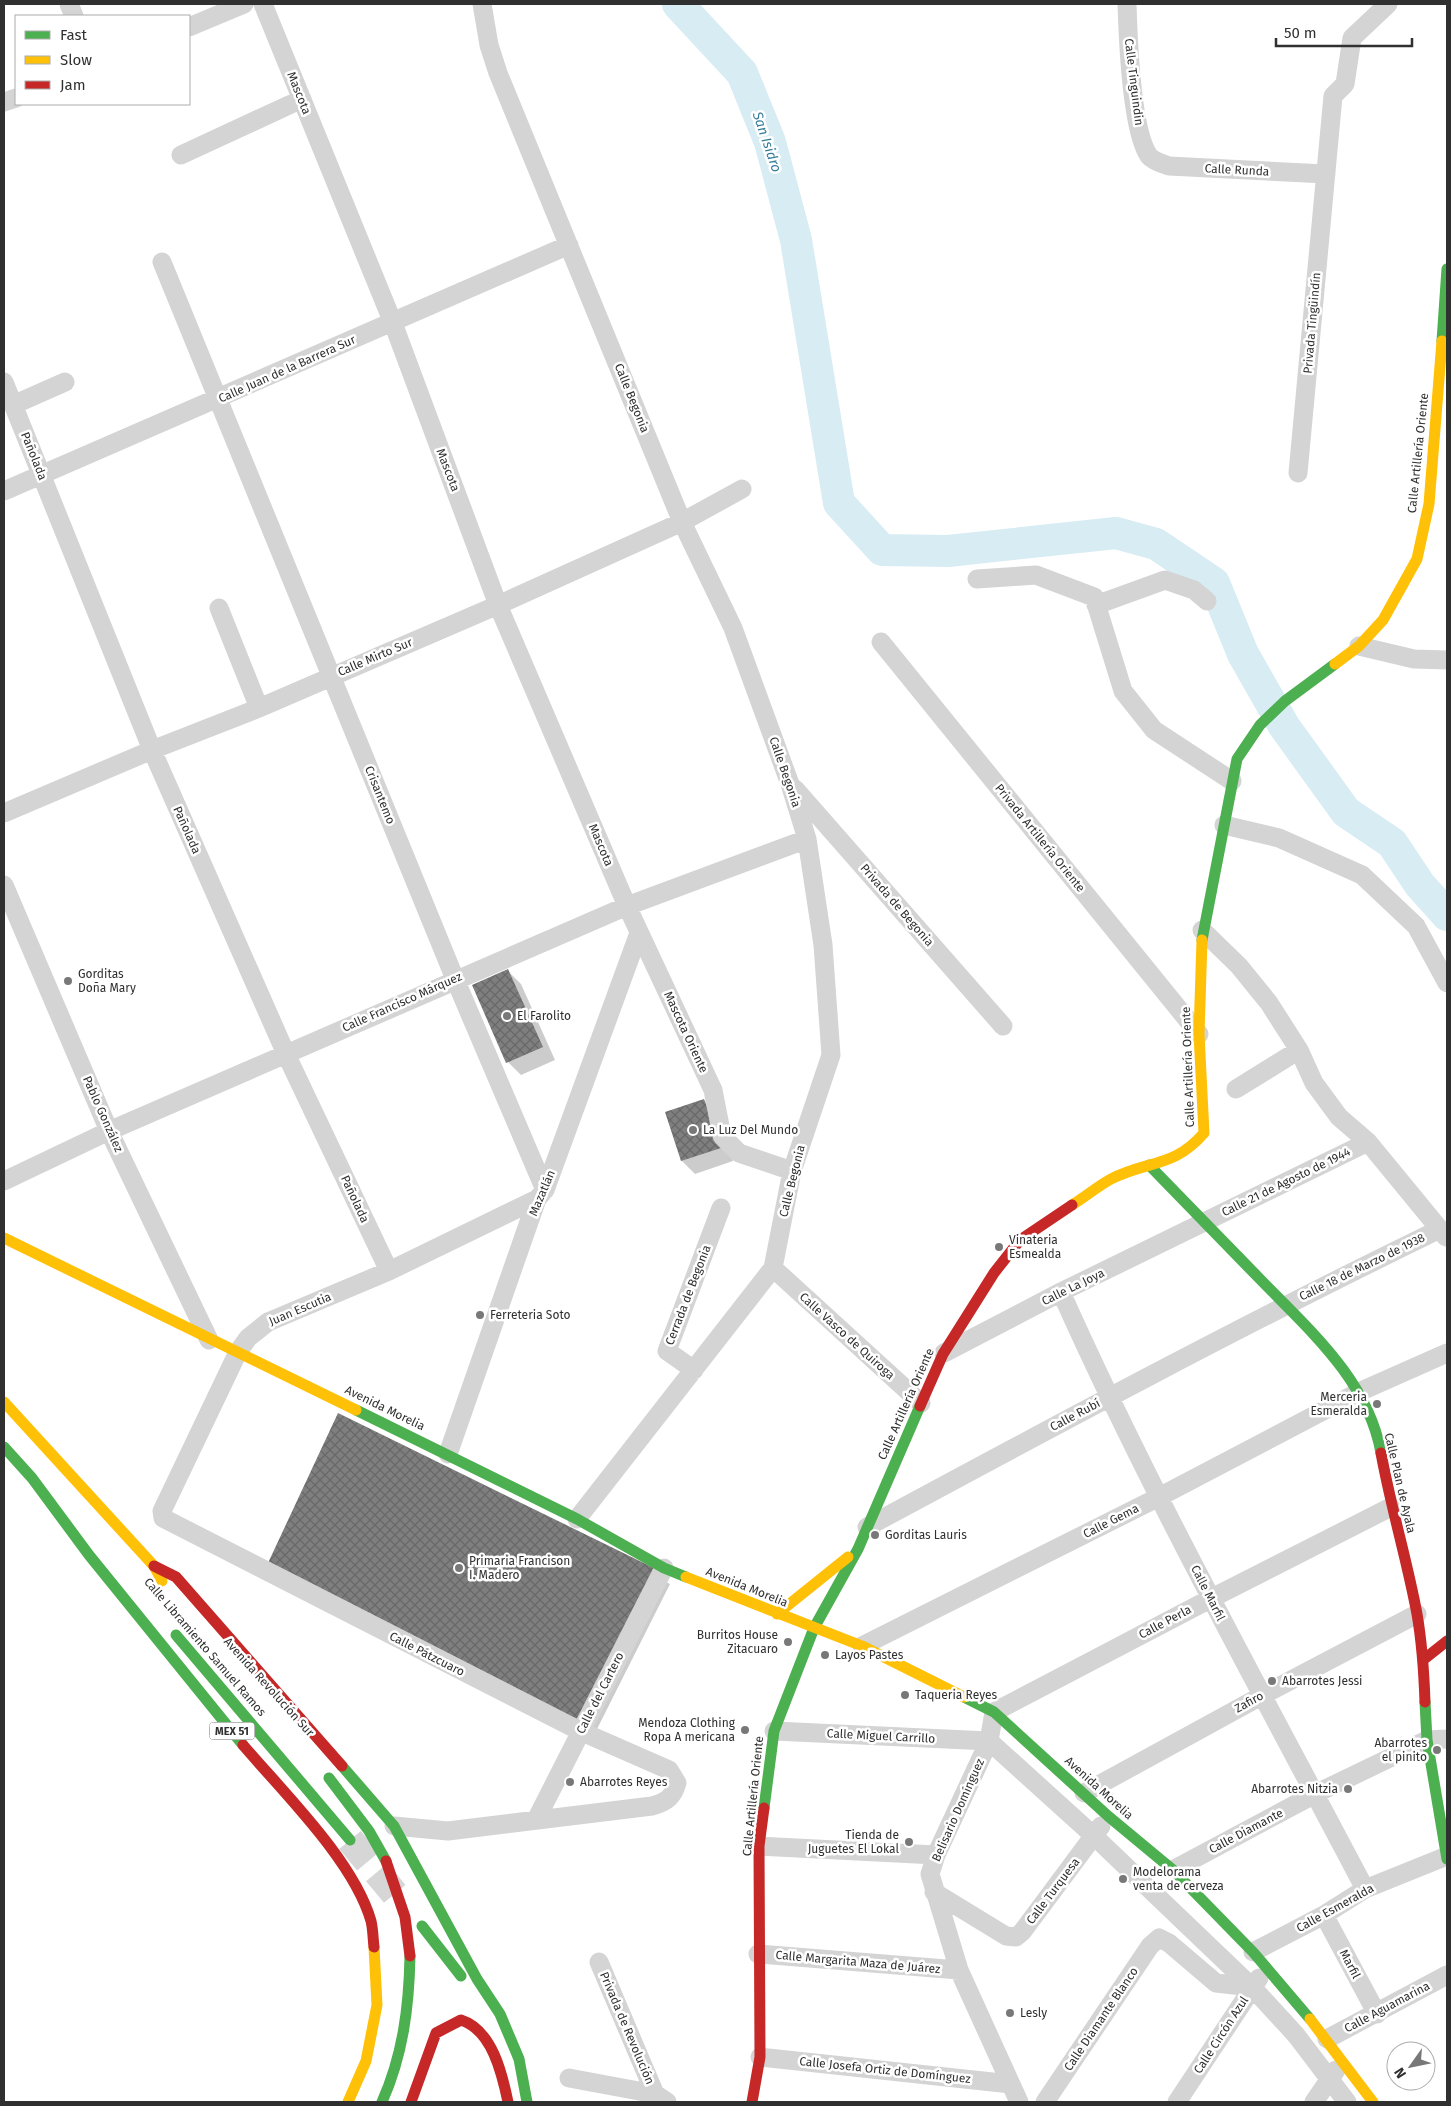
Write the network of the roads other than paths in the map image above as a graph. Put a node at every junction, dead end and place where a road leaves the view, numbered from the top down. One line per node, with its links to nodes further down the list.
1 (244, 4): 6 (street)
2 (263, 4): 7 (street, Mascota)
3 (482, 4): 11 (street, Calle Begonia)
4 (1128, 4): 9 (street, Calle Tinguindin)
5 (1388, 4): 10 (street, Privada Tingüindín)
6 (190, 27)
7 (302, 99): 8 (street); 14 (street, Mascota)
8 (181, 155)
9 (1150, 158): 10 (street, Calle Runda)
10 (1326, 174): 19 (street, Privada Tingüindín)
11 (569, 245): 14 (street, Calle Juan de la Barrera Sur); 23 (street, Calle Begonia)
12 (162, 262): 17 (street, Crisantemo)
13 (1447, 269): 30 (street, Calle Artillería Oriente)
14 (392, 323): 17 (street, Calle Juan de la Barrera Sur); 26 (street, Mascota)
15 (4, 382): 18 (street, Pañolada)
16 (65, 382): 18 (street)
17 (217, 400): 20 (street, Calle Juan de la Barrera Sur); 32 (street, Crisantemo)
18 (13, 405): 20 (street, Pañolada)
19 (1298, 473)
20 (41, 474): 22 (street, Calle Juan de la Barrera Sur); 34 (street, Pañolada)
21 (742, 489): 23 (street, Calle Mirto Sur)
22 (4, 491)
23 (682, 522): 26 (street, Calle Mirto Sur); 36 (street, Calle Begonia)
24 (977, 579): 27 (street)
25 (1207, 602): 27 (street)
26 (498, 604): 32 (street, Calle Mirto Sur); 41 (street, Mascota)
27 (1096, 605): 35 (street)
28 (219, 608): 33 (street)
29 (881, 642): 47 (street, Privada Artillería Oriente)
30 (1359, 646): 31 (street); 35 (street, Calle Artillería Oriente)
31 (1447, 660)
32 (331, 676): 33 (street, Calle Mirto Sur); 44 (street, Crisantemo)
33 (259, 708): 34 (street, Calle Mirto Sur)
34 (152, 750): 37 (street, Calle Mirto Sur); 49 (street, Pañolada)
35 (1232, 781): 38 (street, Calle Artillería Oriente)
36 (790, 784): 39 (street, Calle Begonia); 46 (street, Privada de Begonia)
37 (4, 813)
38 (1224, 825): 42 (street, Calle Artillería Oriente); 45 (street)
39 (807, 839): 41 (street, Calle Francisco Márquez); 54 (street, Calle Begonia)
40 (4, 885): 51 (street, Pablo González)
41 (626, 906): 43 (street, Mascota); 44 (street, Calle Francisco Márquez)
42 (1202, 930): 47 (street, Calle Artillería Oriente); 48 (street)
43 (639, 933): 54 (street, Mascota Oriente); 56 (street, Mazatlán)
44 (455, 979): 49 (street, Calle Francisco Márquez); 56 (street, Crisantemo)
45 (1447, 983)
46 (1003, 1026)
47 (1199, 1034): 53 (street, Calle Artillería Oriente)
48 (1299, 1050): 50 (street); 52 (street)
49 (286, 1054): 51 (street, Calle Francisco Márquez); 62 (street, Pañolada)
50 (1236, 1089)
51 (109, 1131): 55 (street, Calle Francisco Márquez); 65 (street, Pablo González)
52 (1368, 1142): 58 (street, Calle 21 de Agosto de 1944); 59 (street)
53 (1149, 1165): 58 (street, Calle Plan de Ayala); 68 (street, Calle Artillería Oriente)
54 (792, 1171): 61 (street, Calle Begonia)
55 (4, 1181)
56 (541, 1195): 62 (street, Juan Escutia); 75 (street, Mazatlán)
57 (721, 1208): 69 (street, Cerrada de Begonia)
58 (1204, 1223): 63 (street, Calle La Joya); 64 (street, Calle Plan de Ayala)
59 (1444, 1233): 64 (street, Calle 18 de Marzo de 1938)
60 (4, 1238): 65 (street, Avenida Morelia)
61 (772, 1268): 69 (street, Calle Begonia); 73 (street, Calle Vasco de Quiroga)
62 (389, 1270): 66 (street, Juan Escutia)
63 (1061, 1292): 68 (street, Calle La Joya); 71 (street, Calle Marfil)
64 (1284, 1305): 70 (street, Calle Plan de Ayala); 71 (street, Calle Rubí)
65 (209, 1340): 66 (street, Avenida Morelia)
66 (238, 1352): 75 (street, Avenida Morelia); 79 (street, Juan Escutia)
67 (1447, 1353): 70 (street, Calle Gema)
68 (943, 1354): 73 (street, Calle Artillería Oriente)
69 (694, 1370): 80 (street, Calle Begonia)
70 (1359, 1392): 77 (street, Calle Gema); 78 (street, Calle Plan de Ayala)
71 (1108, 1397): 77 (street, Calle Marfil); 82 (street, Calle Rubí)
72 (4, 1402): 84 (street)
73 (921, 1403): 82 (street, Calle Artillería Oriente)
74 (4, 1447): 76 (street, MEX 51)
75 (448, 1454): 80 (street, Avenida Morelia)
76 (32, 1478): 81 (street, MEX 51); 133 (street, MEX 51)
77 (1159, 1497): 87 (street, Calle Marfil); 93 (street, Calle Gema)
78 (1391, 1507): 87 (street, Calle Perla); 89 (street, Calle Plan de Ayala)
79 (163, 1518): 97 (street, Calle Pátzcuaro)
80 (577, 1519): 85 (street, Avenida Morelia)
81 (81, 1524)
82 (867, 1527): 83 (street, Calle Artillería Oriente)
83 (858, 1549): 88 (street); 91 (street, Calle Artillería Oriente)
84 (154, 1566): 86 (street); 107 (street)
85 (664, 1568): 88 (street, Avenida Morelia); 97 (street, Calle del Cartero)
86 (170, 1595)
87 (1210, 1599): 95 (street, Calle Marfil); 96 (street, Calle Perla)
88 (777, 1614): 91 (street, Avenida Morelia)
89 (1417, 1614): 94 (street, Calle Plan de Ayala); 95 (street, Zafiro)
90 (170, 1628): 109 (street, Calle Libramiento Samuel Ramos / MEX 51)
91 (814, 1628): 93 (street, Avenida Morelia); 98 (street, Calle Artillería Oriente)
92 (1447, 1641): 94 (street)
93 (862, 1646): 96 (street, Avenida Morelia)
94 (1423, 1660): 100 (street, Calle Plan de Ayala)
95 (1263, 1694): 103 (street, Zafiro); 104 (street, Calle Marfil)
96 (994, 1712): 101 (street, Belisario Domínguez); 103 (street, Avenida Morelia)
97 (580, 1731): 106 (street, Calle del Cartero); 106 (street, Calle Pátzcuaro)
98 (774, 1731): 101 (street, Calle Miguel Carrillo); 110 (street, Calle Artillería Oriente)
99 (1447, 1739): 100 (street)
100 (1427, 1740): 104 (street, Calle Diamante); 112 (street, Calle Plan de Ayala)
101 (989, 1741): 108 (street); 111 (street, Belisario Domínguez)
102 (319, 1765): 134 (street, bridge)
103 (1084, 1793): 105 (street, Avenida Morelia)
104 (1315, 1794): 113 (street, Calle Diamante); 114 (street, Calle Marfil)
105 (1108, 1816): 108 (street, Calle Turquesa); 113 (street, Avenida Morelia)
106 (537, 1818): 107 (street)
107 (394, 1826): 138 (street)
108 (1094, 1836): 115 (street, Calle Turquesa); 124 (street)
109 (350, 1840)
110 (759, 1846): 111 (street); 119 (street, Calle Artillería Oriente)
111 (936, 1855): 115 (street, Belisario Domínguez)
112 (1447, 1857): 114 (street, Calle Esmeralda)
113 (1173, 1870): 118 (street, Avenida Morelia)
114 (1365, 1889): 116 (street, Calle Esmeralda)
115 (934, 1892): 122 (street, Belisario Domínguez)
116 (1324, 1915): 118 (street, Calle Esmeralda); 125 (street, Marfil)
117 (422, 1926): 137 (street)
118 (1253, 1952): 121 (street, Avenida Morelia)
119 (758, 1954): 122 (street, Calle Margarita Maza de Juárez); 127 (street, Calle Artillería Oriente)
120 (599, 1962): 132 (street, Privada de Revolución)
121 (1267, 1968): 124 (street, Calle Circón Azul); 126 (street, Avenida Morelia)
122 (959, 1970): 131 (street, Belisario Domínguez)
123 (1447, 1975): 125 (street, Calle Aguamarina)
124 (1252, 1987): 130 (street); 141 (street, Calle Diamante Blanco); 142 (street, Calle Circón Azul)
125 (1377, 2014): 126 (street, Calle Aguamarina)
126 (1326, 2039): 128 (street, Avenida Morelia)
127 (760, 2057): 131 (street, Calle Josefa Ortiz de Domínguez); 139 (street, Calle Artillería Oriente)
128 (1343, 2062): 130 (street); 145 (street, Avenida Morelia)
129 (569, 2078): 132 (street, Privada de Revolución)
130 (1329, 2080): 143 (street); 144 (street)
131 (1011, 2084): 140 (street, Belisario Domínguez)
132 (661, 2098)
133 (348, 2102)
134 (382, 2102)
135 (411, 2102): 136 (street)
136 (508, 2102)
137 (517, 2102)
138 (527, 2102)
139 (752, 2102)
140 (1019, 2102)
141 (1045, 2102)
142 (1177, 2102)
143 (1314, 2102)
144 (1347, 2102)
145 (1373, 2102)

